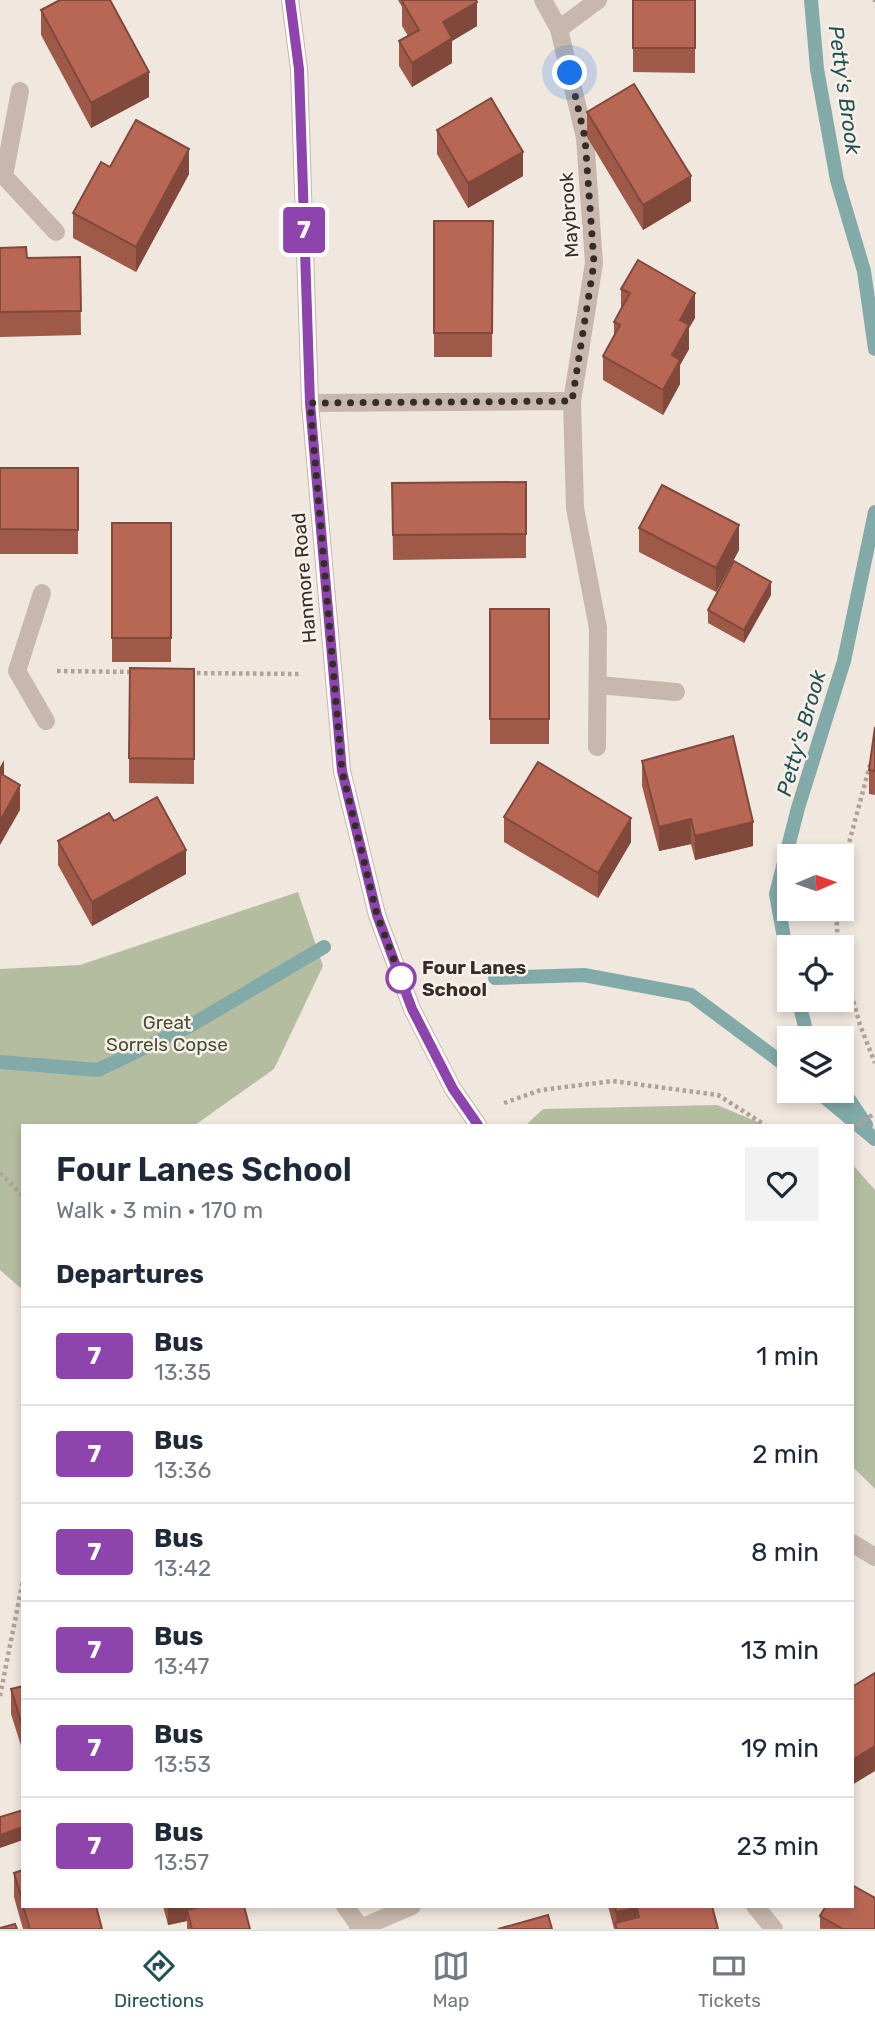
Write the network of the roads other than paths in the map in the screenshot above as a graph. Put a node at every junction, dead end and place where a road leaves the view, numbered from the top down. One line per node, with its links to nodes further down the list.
1 (290, 0): 9 (street, Hanmore Road)
2 (543, 0): 4 (street, Maybrook)
3 (598, 0): 4 (street)
4 (559, 29): 8 (street, Maybrook)
5 (20, 91): 6 (street)
6 (2, 176): 7 (street)
7 (56, 232)
8 (572, 401): 9 (street); 12 (street, Maybrook)
9 (310, 403): 16 (street, Hanmore Road)
10 (42, 593): 11 (street)
11 (9, 670): 14 (street)
12 (598, 685): 13 (street); 15 (street, Maybrook)
13 (676, 692)
14 (46, 721)
15 (597, 747)
16 (477, 1124)
17 (854, 1544): 18 (street)
18 (875, 1557)
19 (346, 1908): 22 (street)
20 (407, 1908): 22 (street)
21 (757, 1908): 23 (street)
22 (359, 1928)
23 (774, 1929)

